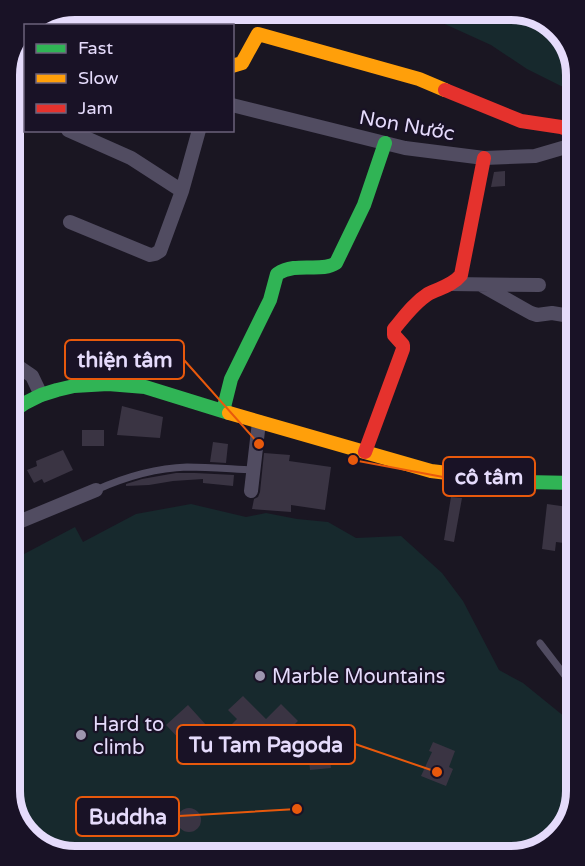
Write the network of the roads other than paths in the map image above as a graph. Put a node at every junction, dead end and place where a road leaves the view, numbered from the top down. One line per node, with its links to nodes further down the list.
1 (234, 65): 3 (street)
2 (234, 105): 6 (street, Non Nước)
3 (566, 129)
4 (72, 132): 9 (street)
5 (198, 132): 9 (street)
6 (385, 143): 8 (street, Non Nước); 18 (street)
7 (566, 147): 8 (street, Non Nước)
8 (484, 158): 11 (street)
9 (182, 191): 10 (street)
10 (69, 222)
11 (450, 284): 12 (street); 20 (street)
12 (481, 285): 13 (street); 14 (street)
13 (539, 285)
14 (566, 315)
15 (20, 368): 16 (street)
16 (41, 395): 17 (street); 18 (street)
17 (20, 407)
18 (224, 411): 19 (street)
19 (259, 422): 20 (street); 21 (street)
20 (365, 452): 22 (street)
21 (253, 470): 23 (lane); 24 (street)
22 (566, 483)
23 (96, 490): 25 (street)
24 (251, 491)
25 (20, 521)
26 (540, 643): 27 (lane)
27 (566, 677)

